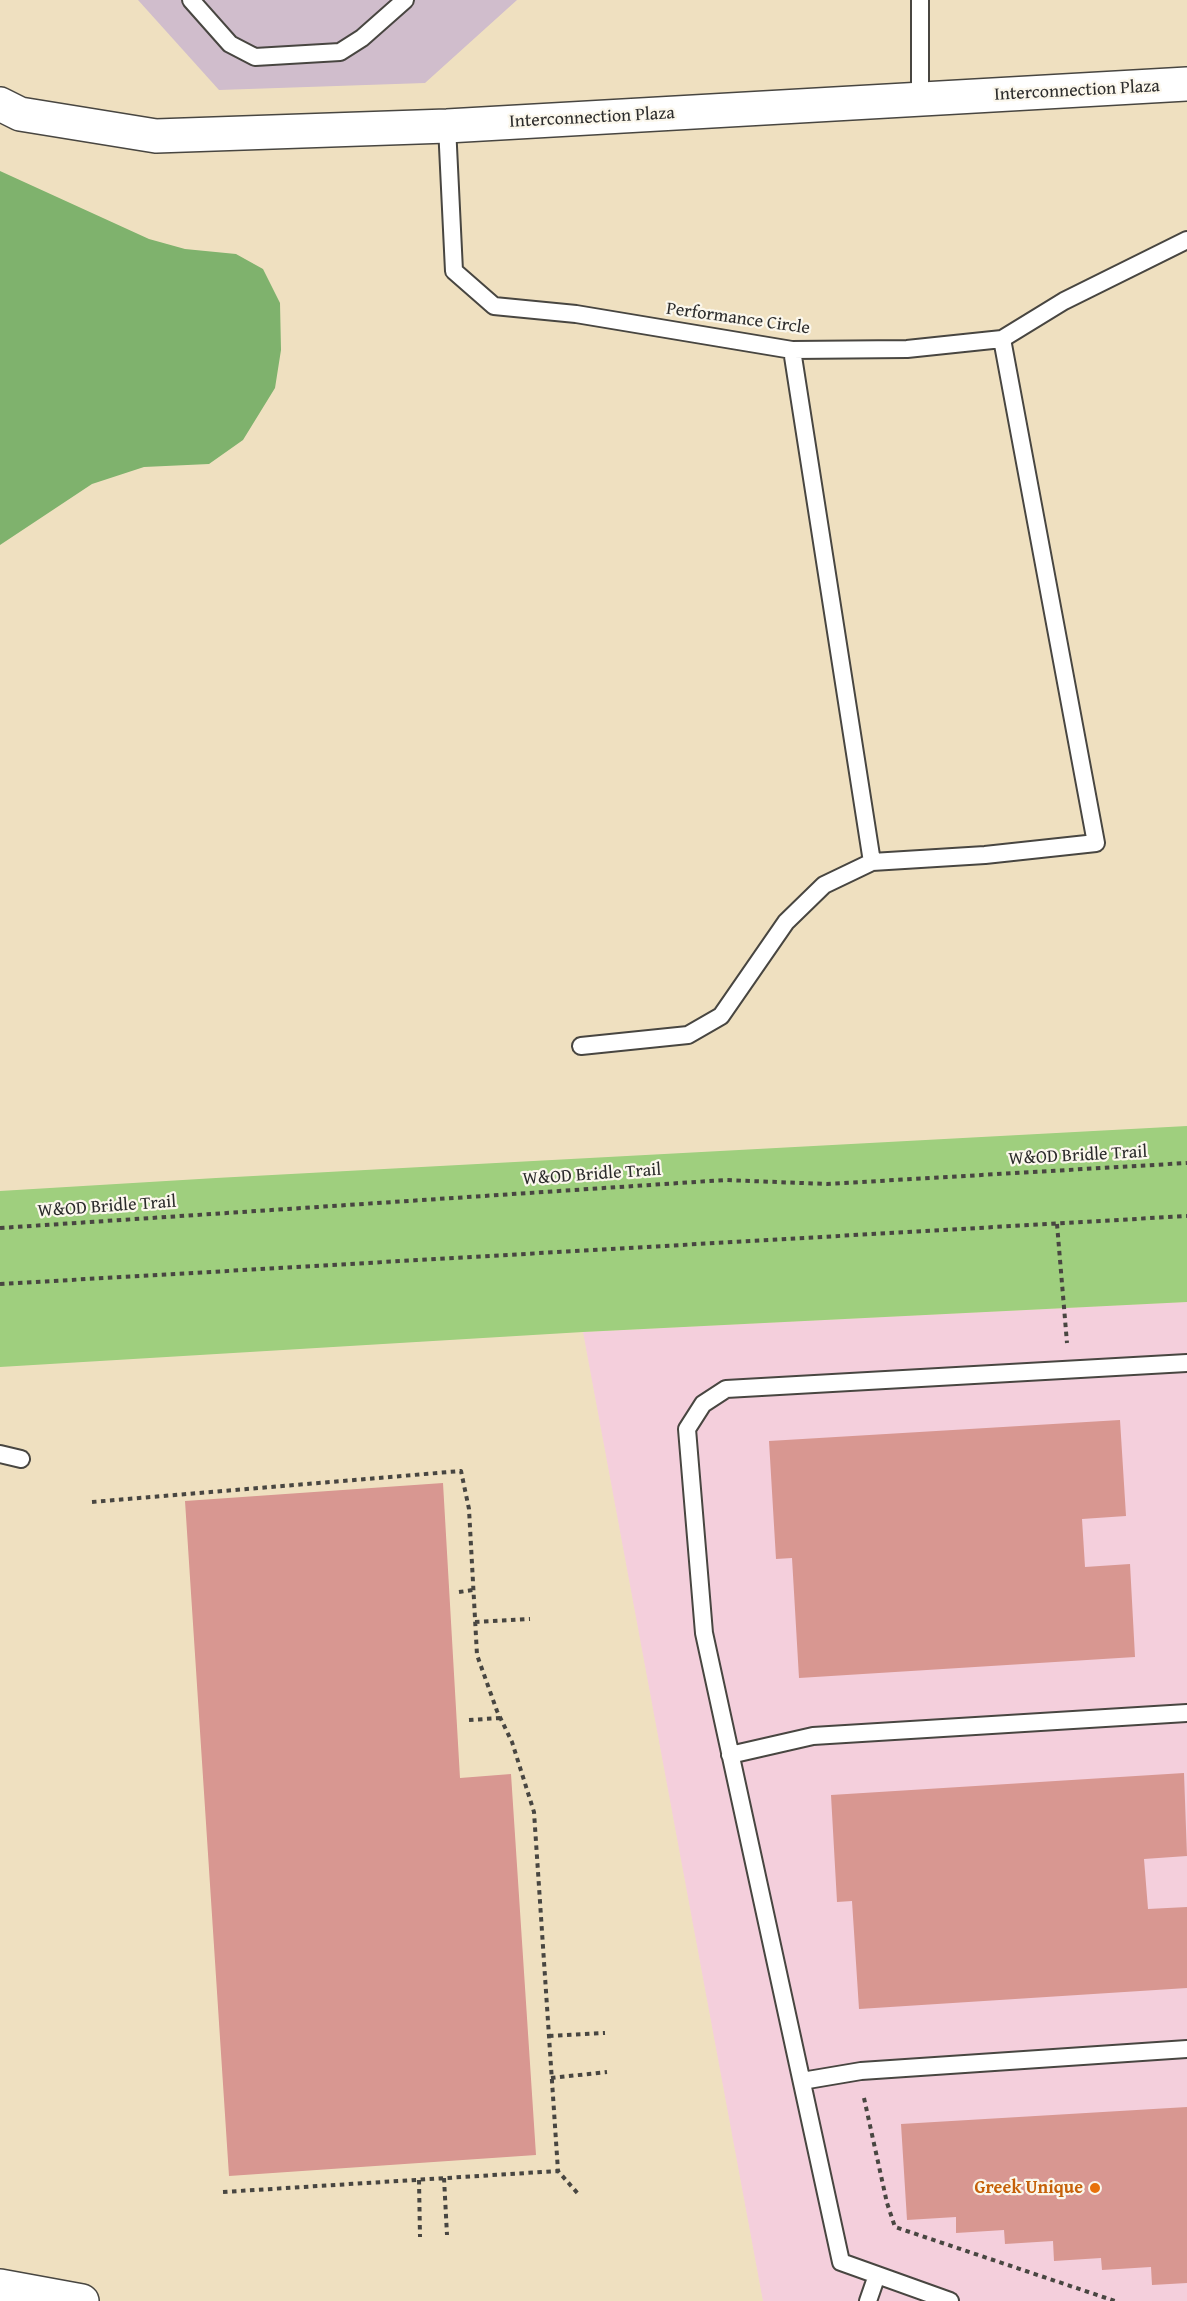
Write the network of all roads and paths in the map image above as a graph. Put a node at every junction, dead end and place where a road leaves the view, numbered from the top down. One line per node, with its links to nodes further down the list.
1 (191, 0): 2 (lane)
2 (405, 0)
3 (920, 0): 5 (lane)
4 (1187, 84): 5 (street, Interconnection Plaza)
5 (920, 100): 7 (street, Interconnection Plaza)
6 (0, 104): 7 (street, Interconnection Plaza)
7 (447, 126): 10 (lane, Performance Circle)
8 (1187, 240): 9 (lane, Performance Circle)
9 (1002, 339): 10 (lane, Performance Circle); 11 (lane)
10 (792, 350): 11 (lane)
11 (872, 862): 12 (lane)
12 (581, 1046)
13 (1187, 1163): 16 (path, W&OD Bridle Trail)
14 (1187, 1216): 15 (path)
15 (1057, 1224): 17 (path); 19 (path)
16 (0, 1228)
17 (0, 1284)
18 (1187, 1363): 19 (lane)
19 (1069, 1369): 30 (lane)
20 (0, 1454): 21 (lane)
21 (21, 1460)
22 (92, 1502): 23 (path)
23 (473, 1590): 24 (path); 26 (path)
24 (459, 1592)
25 (530, 1619): 26 (path)
26 (475, 1622): 28 (path)
27 (1187, 1713): 30 (lane)
28 (500, 1718): 29 (path); 32 (path)
29 (469, 1720)
30 (730, 1755): 36 (lane)
31 (605, 2033): 32 (path)
32 (549, 2036): 35 (path)
33 (1187, 2049): 36 (lane)
34 (607, 2072): 35 (path)
35 (551, 2078): 38 (path)
36 (802, 2081): 45 (lane)
37 (862, 2091): 50 (path)
38 (558, 2171): 39 (path); 42 (path)
39 (444, 2178): 40 (path); 43 (path)
40 (419, 2180): 41 (path); 44 (path)
41 (223, 2192)
42 (580, 2196)
43 (447, 2235)
44 (420, 2237)
45 (877, 2275): 48 (lane); 49 (lane)
46 (0, 2286): 47 (street)
47 (82, 2301)
48 (868, 2301)
49 (950, 2301)
50 (1115, 2301)

